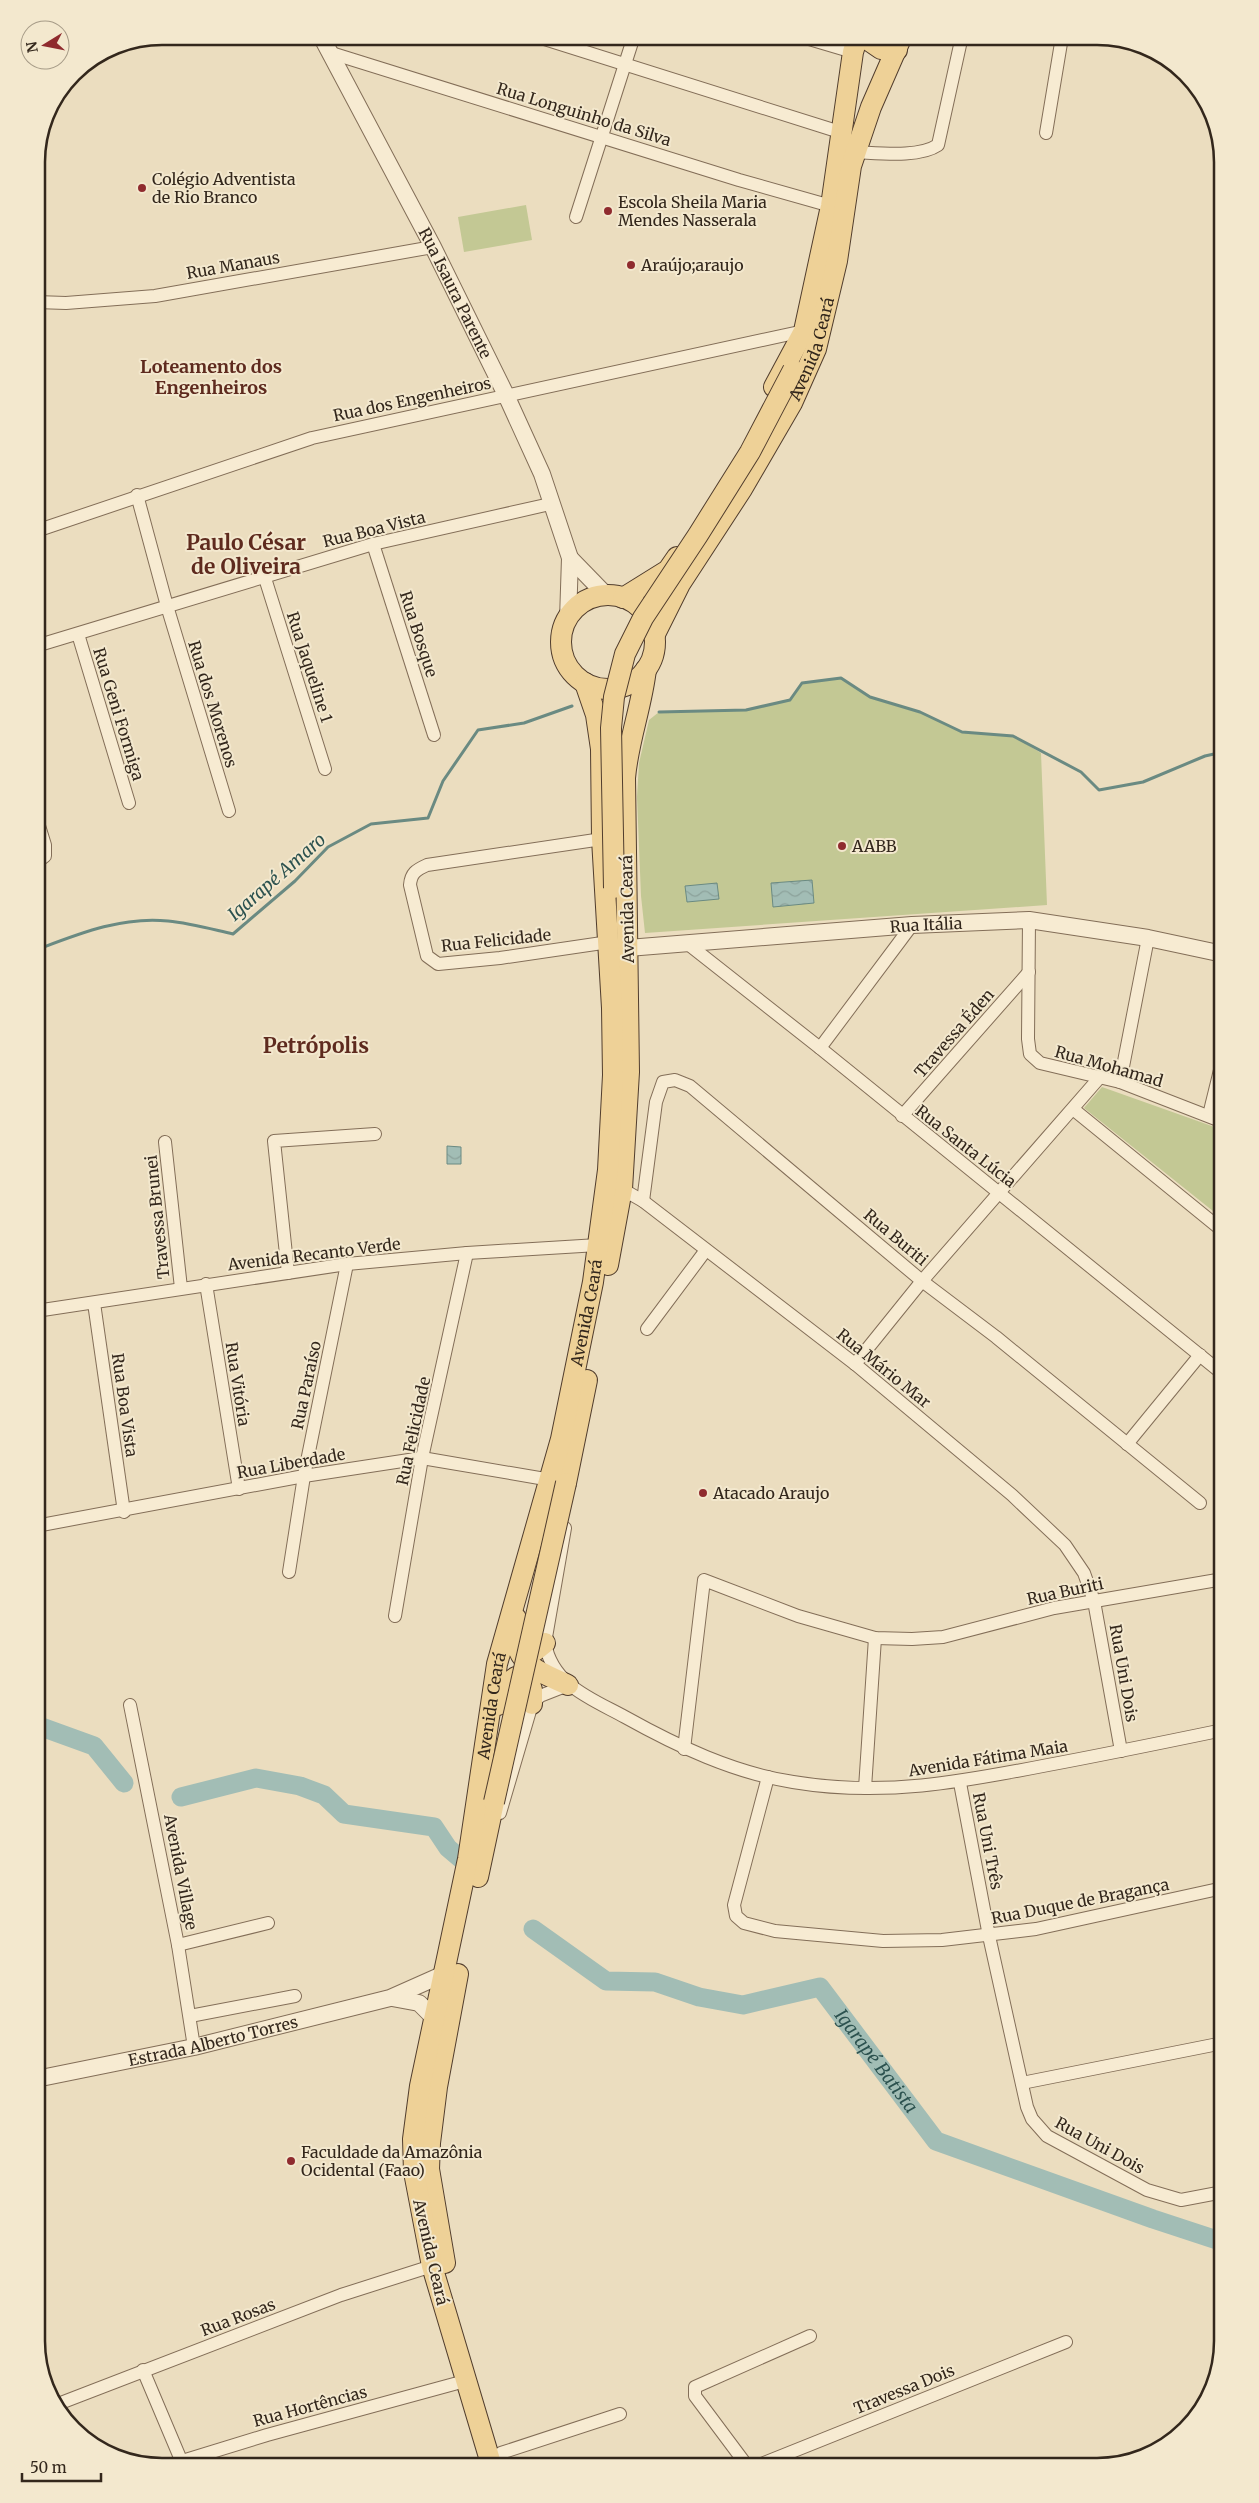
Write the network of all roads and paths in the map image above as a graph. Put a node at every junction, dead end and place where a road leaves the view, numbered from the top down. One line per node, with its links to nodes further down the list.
1 (324, 45): 10 (street, Rua Isaura Parente)
2 (562, 45): 11 (street)
3 (631, 45): 11 (street)
4 (857, 45): 12 (main road, Avenida Ceará)
5 (868, 45): 6 (main road)
6 (894, 45)
7 (899, 45): 15 (main road, Avenida Ceará)
8 (960, 45): 15 (street)
9 (1061, 45): 13 (street)
10 (328, 52): 14 (street, Rua Longuinho da Silva); 18 (street, Rua Isaura Parente)
11 (623, 65): 12 (street); 14 (street)
12 (842, 133): 16 (main road, Avenida Ceará)
13 (1046, 133)
14 (602, 137): 16 (street, Rua Longuinho da Silva); 17 (street)
15 (856, 152): 32 (main road, Avenida Ceará)
16 (831, 206): 20 (main road, Avenida Ceará)
17 (576, 217)
18 (433, 247): 19 (street, Rua Manaus); 21 (street, Rua Isaura Parente)
19 (45, 302)
20 (802, 334): 21 (street, Rua dos Engenheiros); 28 (main road, Avenida Ceará); 44 (main road, bridge)
21 (506, 395): 22 (street, Rua dos Engenheiros); 23 (street, Rua Isaura Parente)
22 (137, 495): 24 (street, Rua dos Engenheiros); 29 (street, Rua dos Morenos)
23 (550, 504): 25 (street, Rua Boa Vista); 26 (street, Rua Isaura Parente)
24 (45, 528)
25 (373, 544): 27 (street, Rua Boa Vista); 36 (street, Rua Bosque)
26 (570, 558): 28 (street, Rua Isaura Parente); 30 (street, Rua Isaura Parente)
27 (264, 575): 29 (street, Rua Boa Vista); 37 (street, Rua Jaqueline 1)
28 (614, 597): 30 (main road); 32 (main road)
29 (167, 606): 31 (street, Rua Boa Vista); 39 (street, Rua dos Morenos)
30 (568, 618): 35 (main road)
31 (78, 634): 33 (street, Rua Boa Vista); 38 (street, Rua Geni Formiga)
32 (654, 636): 34 (main road)
33 (45, 643)
34 (646, 669): 35 (main road); 44 (main road, Avenida Ceará)
35 (585, 683): 40 (main road)
36 (434, 735)
37 (326, 769)
38 (129, 803)
39 (229, 811)
40 (602, 839): 44 (main road); 44 (street, Rua Felicidade)
41 (1029, 920): 42 (street, Rua Itália); 43 (street, Rua Itália); 47 (street, Rua Mohamad)
42 (912, 925): 45 (street, Rua Itália); 48 (street)
43 (1148, 938): 46 (street, Rua Itália); 50 (street)
44 (615, 940): 45 (street, Rua Itália); 58 (main road, Avenida Ceará); 62 (main road, Avenida Ceará)
45 (688, 944): 48 (street, Rua Santa Lúcia)
46 (1214, 952)
47 (1030, 972): 49 (street, Rua Mohamad); 54 (street, Travessa Éden)
48 (820, 1048): 54 (street, Rua Santa Lúcia)
49 (1100, 1077): 50 (street, Rua Mohamad); 52 (street)
50 (1120, 1082): 53 (street, Rua Mohamad)
51 (1214, 1095): 53 (street)
52 (1073, 1109): 59 (street); 61 (street)
53 (1209, 1115): 55 (street, Rua Mohamad)
54 (902, 1116): 59 (street, Rua Santa Lúcia)
55 (1214, 1118)
56 (375, 1134): 66 (street)
57 (165, 1142): 69 (street, Travessa Brunei)
58 (622, 1189): 60 (street, Rua Mário Mar); 79 (main road, Avenida Ceará)
59 (999, 1193): 67 (street); 73 (street, Rua Santa Lúcia)
60 (643, 1201): 63 (street, Rua Mário Mar); 67 (street, Rua Buriti)
61 (1214, 1224)
62 (598, 1245): 64 (street, Avenida Recanto Verde); 79 (main road, Avenida Ceará)
63 (706, 1250): 72 (street); 74 (street, Rua Mário Mar)
64 (467, 1253): 65 (street, Avenida Recanto Verde); 77 (street, Rua Felicidade)
65 (347, 1264): 66 (street, Avenida Recanto Verde); 78 (street, Rua Paraíso)
66 (288, 1273): 68 (street, Avenida Recanto Verde)
67 (922, 1281): 74 (street); 76 (street, Rua Buriti)
68 (206, 1284): 69 (street, Avenida Recanto Verde); 80 (street, Rua Vitória)
69 (181, 1288): 70 (street, Avenida Recanto Verde)
70 (94, 1303): 71 (street, Avenida Recanto Verde); 82 (street, Rua Boa Vista)
71 (45, 1310)
72 (647, 1329)
73 (1200, 1356): 75 (street, Rua Santa Lúcia); 76 (street)
74 (855, 1364): 87 (street, Rua Mário Mar)
75 (1214, 1367)
76 (1127, 1444): 81 (street, Rua Buriti)
77 (422, 1458): 78 (street, Rua Liberdade); 79 (street, Rua Liberdade); 88 (street, Rua Felicidade)
78 (304, 1476): 80 (street, Rua Liberdade); 84 (street, Rua Paraíso)
79 (562, 1479): 85 (main road, Avenida Ceará); 90 (street, Avenida Ceará); 102 (main road, Avenida Ceará, bridge)
80 (239, 1489): 82 (street, Rua Liberdade)
81 (1200, 1503)
82 (124, 1512): 83 (street, Rua Liberdade)
83 (45, 1525)
84 (289, 1572)
85 (522, 1581): 91 (main road); 98 (main road, Avenida Ceará)
86 (1214, 1581): 87 (street, Rua Buriti)
87 (1094, 1601): 89 (street, Rua Buriti); 97 (street, Rua Uni Dois)
88 (396, 1616)
89 (875, 1638): 96 (street, Rua Buriti); 101 (street)
90 (545, 1643): 91 (main road); 92 (street)
91 (516, 1645): 92 (main road)
92 (568, 1685): 93 (street); 96 (street, Avenida Fátima Maia)
93 (532, 1704): 98 (main road); 102 (street, Avenida Ceará)
94 (130, 1705): 106 (street, Avenida Village)
95 (1214, 1734): 97 (street, Avenida Fátima Maia)
96 (684, 1749): 99 (street, Avenida Fátima Maia)
97 (1121, 1751): 100 (street, Avenida Fátima Maia)
98 (484, 1758): 107 (main road, Avenida Ceará)
99 (768, 1777): 101 (street, Avenida Fátima Maia); 105 (street, Rua Duque de Bragança)
100 (960, 1783): 101 (street, Avenida Fátima Maia); 105 (street, Rua Uni Três)
101 (865, 1788)
102 (483, 1852): 127 (main road, Avenida Ceará)
103 (1214, 1890): 105 (street, Rua Duque de Bragança)
104 (268, 1923): 106 (street)
105 (989, 1936): 115 (street, Rua Uni Dois)
106 (178, 1945): 110 (street, Avenida Village)
107 (444, 1974): 109 (street, Estrada Alberto Torres); 111 (main road, Avenida Ceará)
108 (295, 1996): 110 (street)
109 (390, 1998): 111 (street, Estrada Alberto Torres); 113 (street, Estrada Alberto Torres)
110 (190, 2016): 113 (street, Avenida Village)
111 (434, 2018): 117 (main road, Avenida Ceará)
112 (1214, 2045): 115 (street)
113 (194, 2047): 114 (street, Estrada Alberto Torres)
114 (45, 2077)
115 (1022, 2083): 116 (street, Rua Uni Dois)
116 (1214, 2194)
117 (432, 2266): 120 (street, Rua Rosas); 121 (main road, Avenida Ceará)
118 (810, 2336): 129 (street)
119 (1066, 2342): 130 (street, Travessa Dois)
120 (143, 2370): 122 (street, Rua Rosas); 124 (street)
121 (465, 2381): 125 (street, Rua Hortências); 126 (main road, Avenida Ceará)
122 (62, 2402)
123 (620, 2414): 128 (street)
124 (180, 2458)
125 (188, 2458)
126 (491, 2458)
127 (492, 2458)
128 (506, 2458)
129 (741, 2458)
130 (776, 2458)

